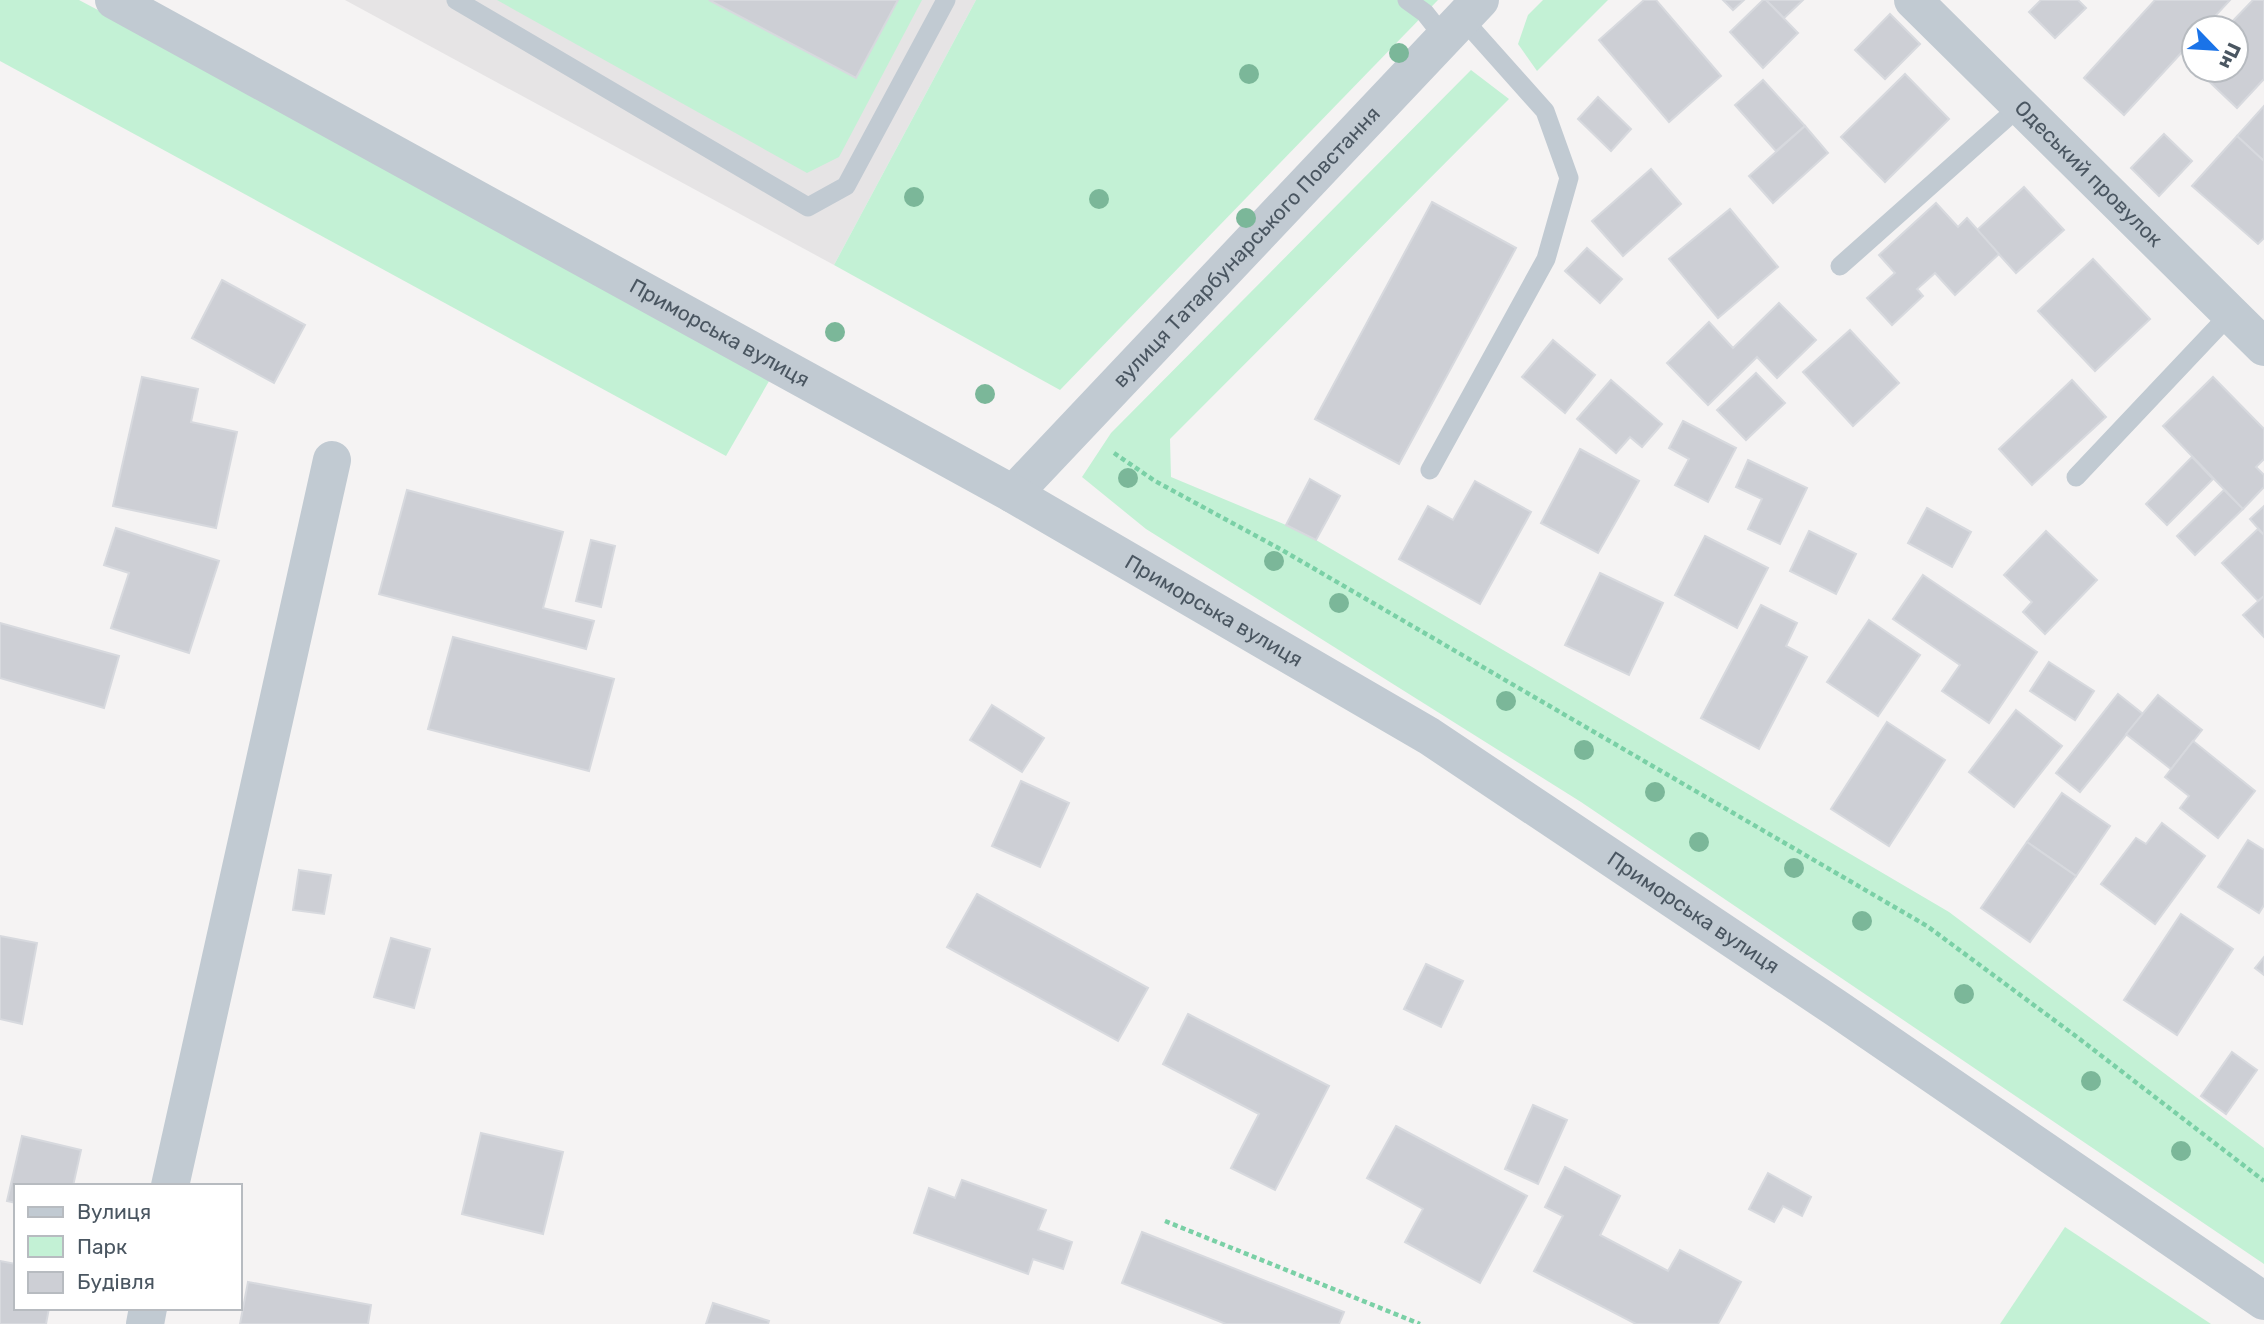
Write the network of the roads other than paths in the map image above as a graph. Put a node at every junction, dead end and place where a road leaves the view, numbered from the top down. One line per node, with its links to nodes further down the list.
1 (114, 0): 14 (street, Приморська вулиця)
2 (456, 0): 3 (lane)
3 (946, 0)
4 (1407, 0): 6 (lane)
5 (1913, 0): 7 (street, Одеський провулок)
6 (1462, 18): 12 (lane); 14 (street, вулиця Татарбунарського Повстання)
7 (2020, 106): 8 (lane); 9 (street, Одеський провулок)
8 (1840, 266)
9 (2230, 314): 10 (street, Одеський провулок); 13 (lane)
10 (2264, 347)
11 (332, 460): 15 (street)
12 (1430, 470)
13 (2076, 477)
14 (1013, 494): 16 (street, Приморська вулиця)
15 (170, 1184)
16 (2264, 1301)

